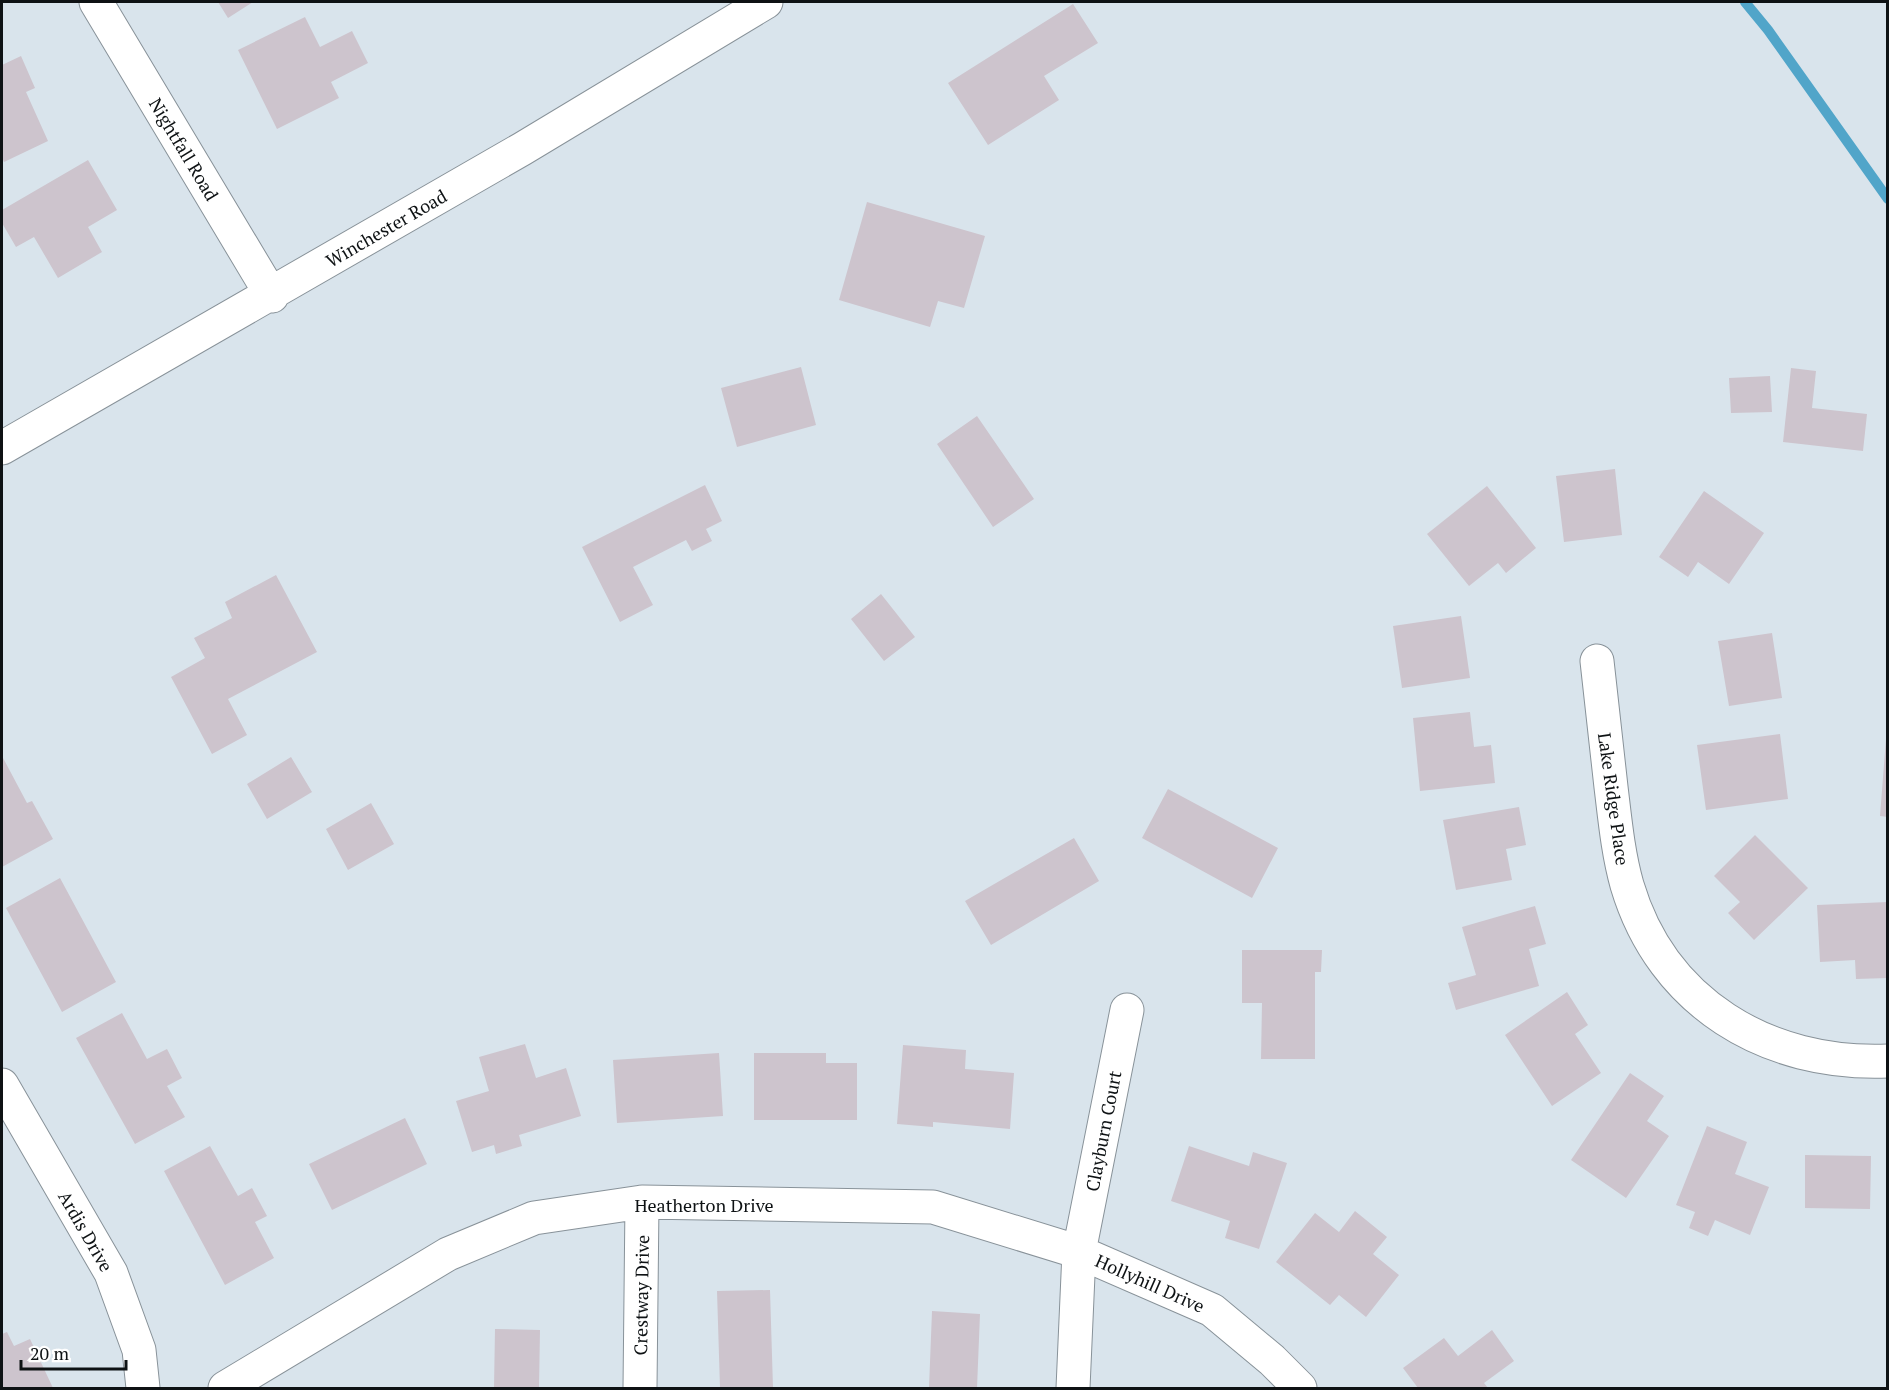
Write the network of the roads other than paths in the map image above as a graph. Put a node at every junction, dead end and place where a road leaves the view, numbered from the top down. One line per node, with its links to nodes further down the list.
1 (96, 2): 3 (street, Nightfall Road)
2 (760, 3): 3 (street, Winchester Road)
3 (272, 296): 4 (street, Winchester Road)
4 (2, 448)
5 (1597, 661): 7 (street, Lake Ridge Place)
6 (1127, 1010): 10 (street, Clayburn Court)
7 (1887, 1061)
8 (2, 1085): 11 (street, Ardis Drive)
9 (642, 1202): 10 (street, Heatherton Drive); 12 (street, Heatherton Drive); 13 (street, Crestway Drive)
10 (1079, 1251): 14 (street, Clayburn Court); 15 (street, Hollyhill Drive)
11 (143, 1389)
12 (225, 1389)
13 (640, 1389)
14 (1073, 1389)
15 (1300, 1389)

